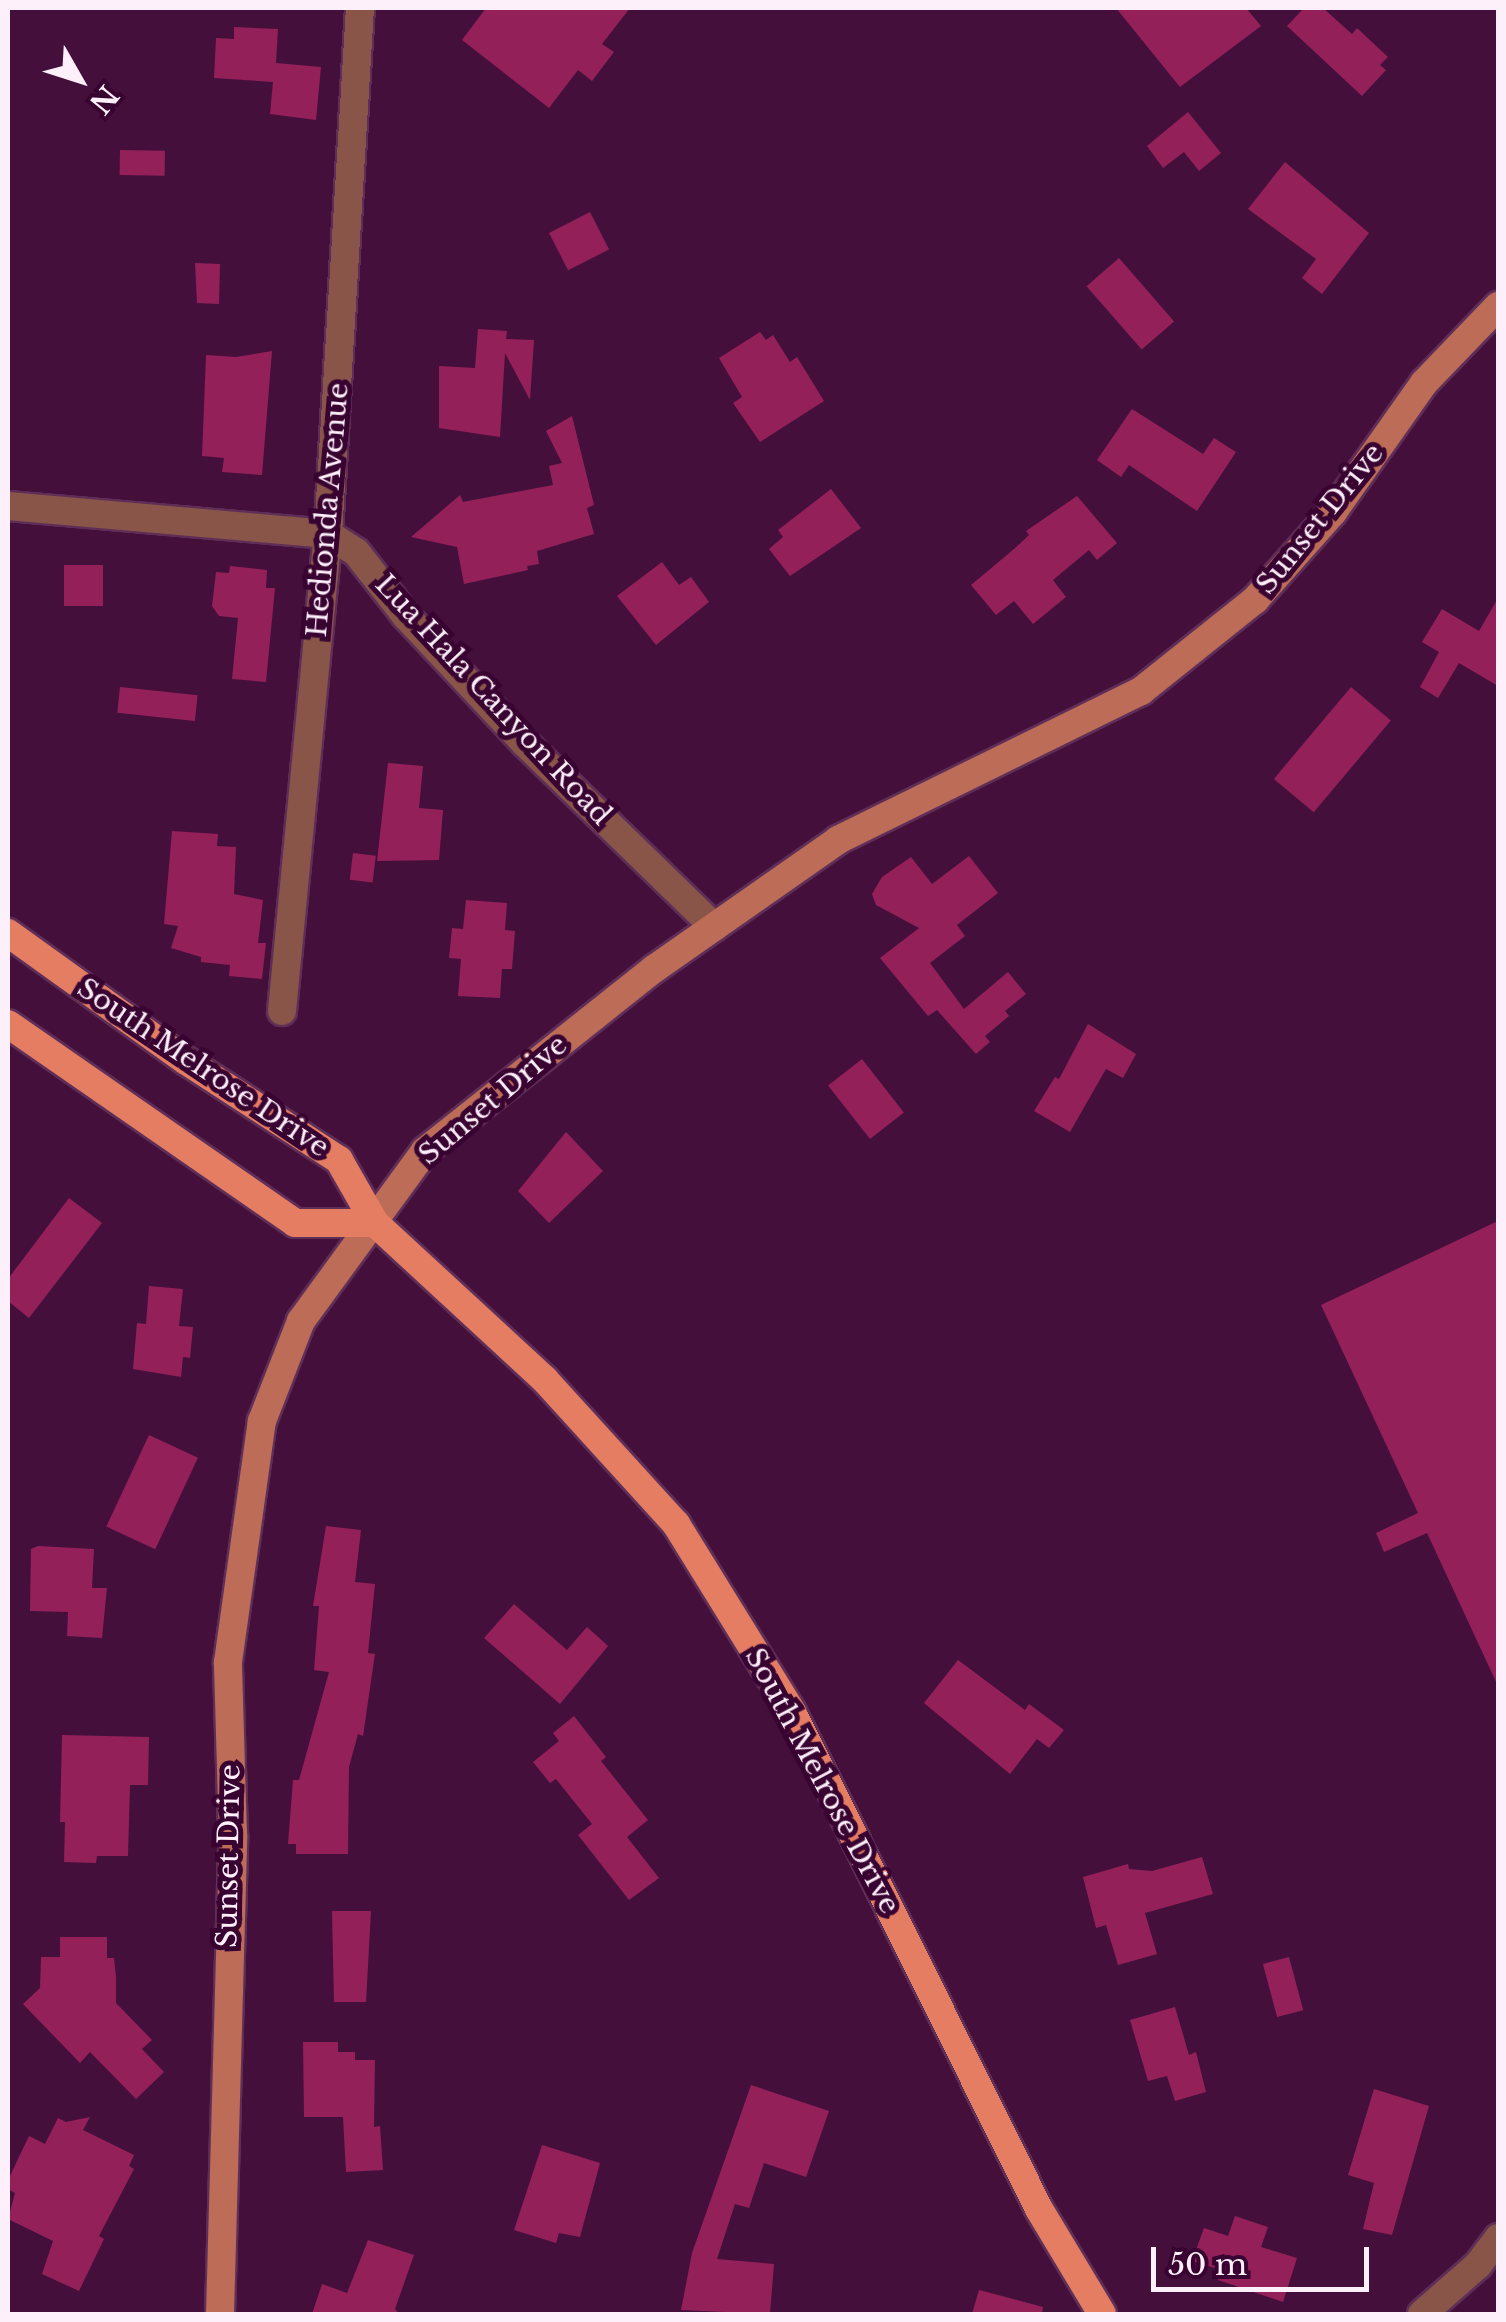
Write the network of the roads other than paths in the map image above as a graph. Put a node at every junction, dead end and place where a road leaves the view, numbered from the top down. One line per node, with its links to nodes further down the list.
1 (360, 8): 4 (street, Hedionda Avenue)
2 (1498, 306): 5 (main road, Sunset Drive)
3 (8, 506): 4 (street)
4 (328, 534): 5 (street, Lua Hala Canyon Road); 7 (street, Hedionda Avenue)
5 (714, 926): 9 (main road, Sunset Drive)
6 (8, 933): 9 (main road, South Melrose Drive)
7 (282, 1011)
8 (8, 1024): 9 (main road)
9 (374, 1223): 11 (main road, Sunset Drive); 12 (main road, South Melrose Drive)
10 (1498, 2238): 13 (street)
11 (220, 2314)
12 (1102, 2314)
13 (1422, 2314)

